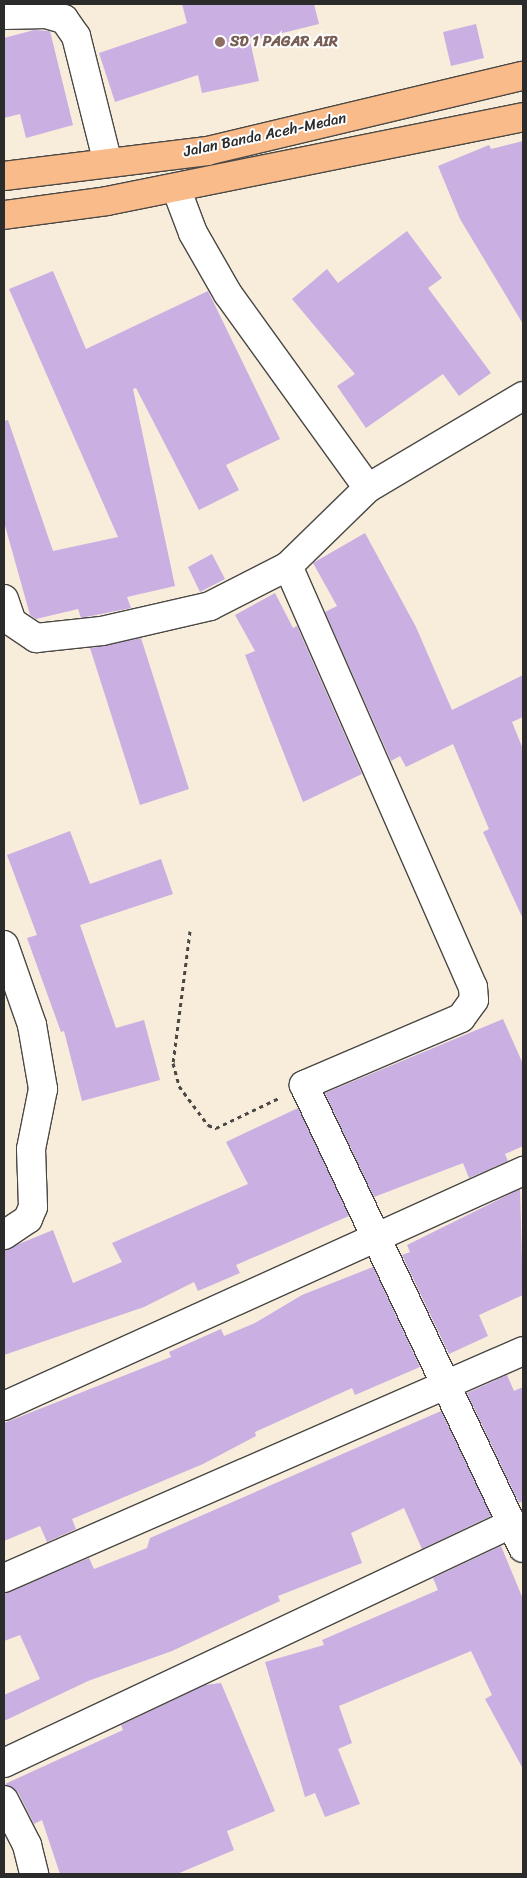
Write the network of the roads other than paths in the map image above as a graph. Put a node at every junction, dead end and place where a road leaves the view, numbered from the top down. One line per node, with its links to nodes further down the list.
1 (4, 15): 4 (street)
2 (523, 76): 4 (highway, Jalan Banda Aceh-Medan)
3 (523, 117): 6 (highway)
4 (108, 163): 5 (highway, Jalan Banda Aceh-Medan)
5 (4, 176)
6 (176, 188): 7 (highway); 9 (street)
7 (4, 215)
8 (523, 396): 9 (street)
9 (368, 488): 10 (street)
10 (288, 566): 11 (street); 15 (street)
11 (4, 600)
12 (4, 945): 14 (street)
13 (523, 1171): 15 (street)
14 (4, 1235)
15 (376, 1237): 17 (street); 18 (street)
16 (523, 1352): 17 (street)
17 (444, 1388): 19 (street); 21 (street)
18 (4, 1406)
19 (512, 1523): 20 (street); 22 (street)
20 (523, 1548)
21 (4, 1578)
22 (4, 1763)
23 (4, 1800): 24 (street)
24 (34, 1874)

